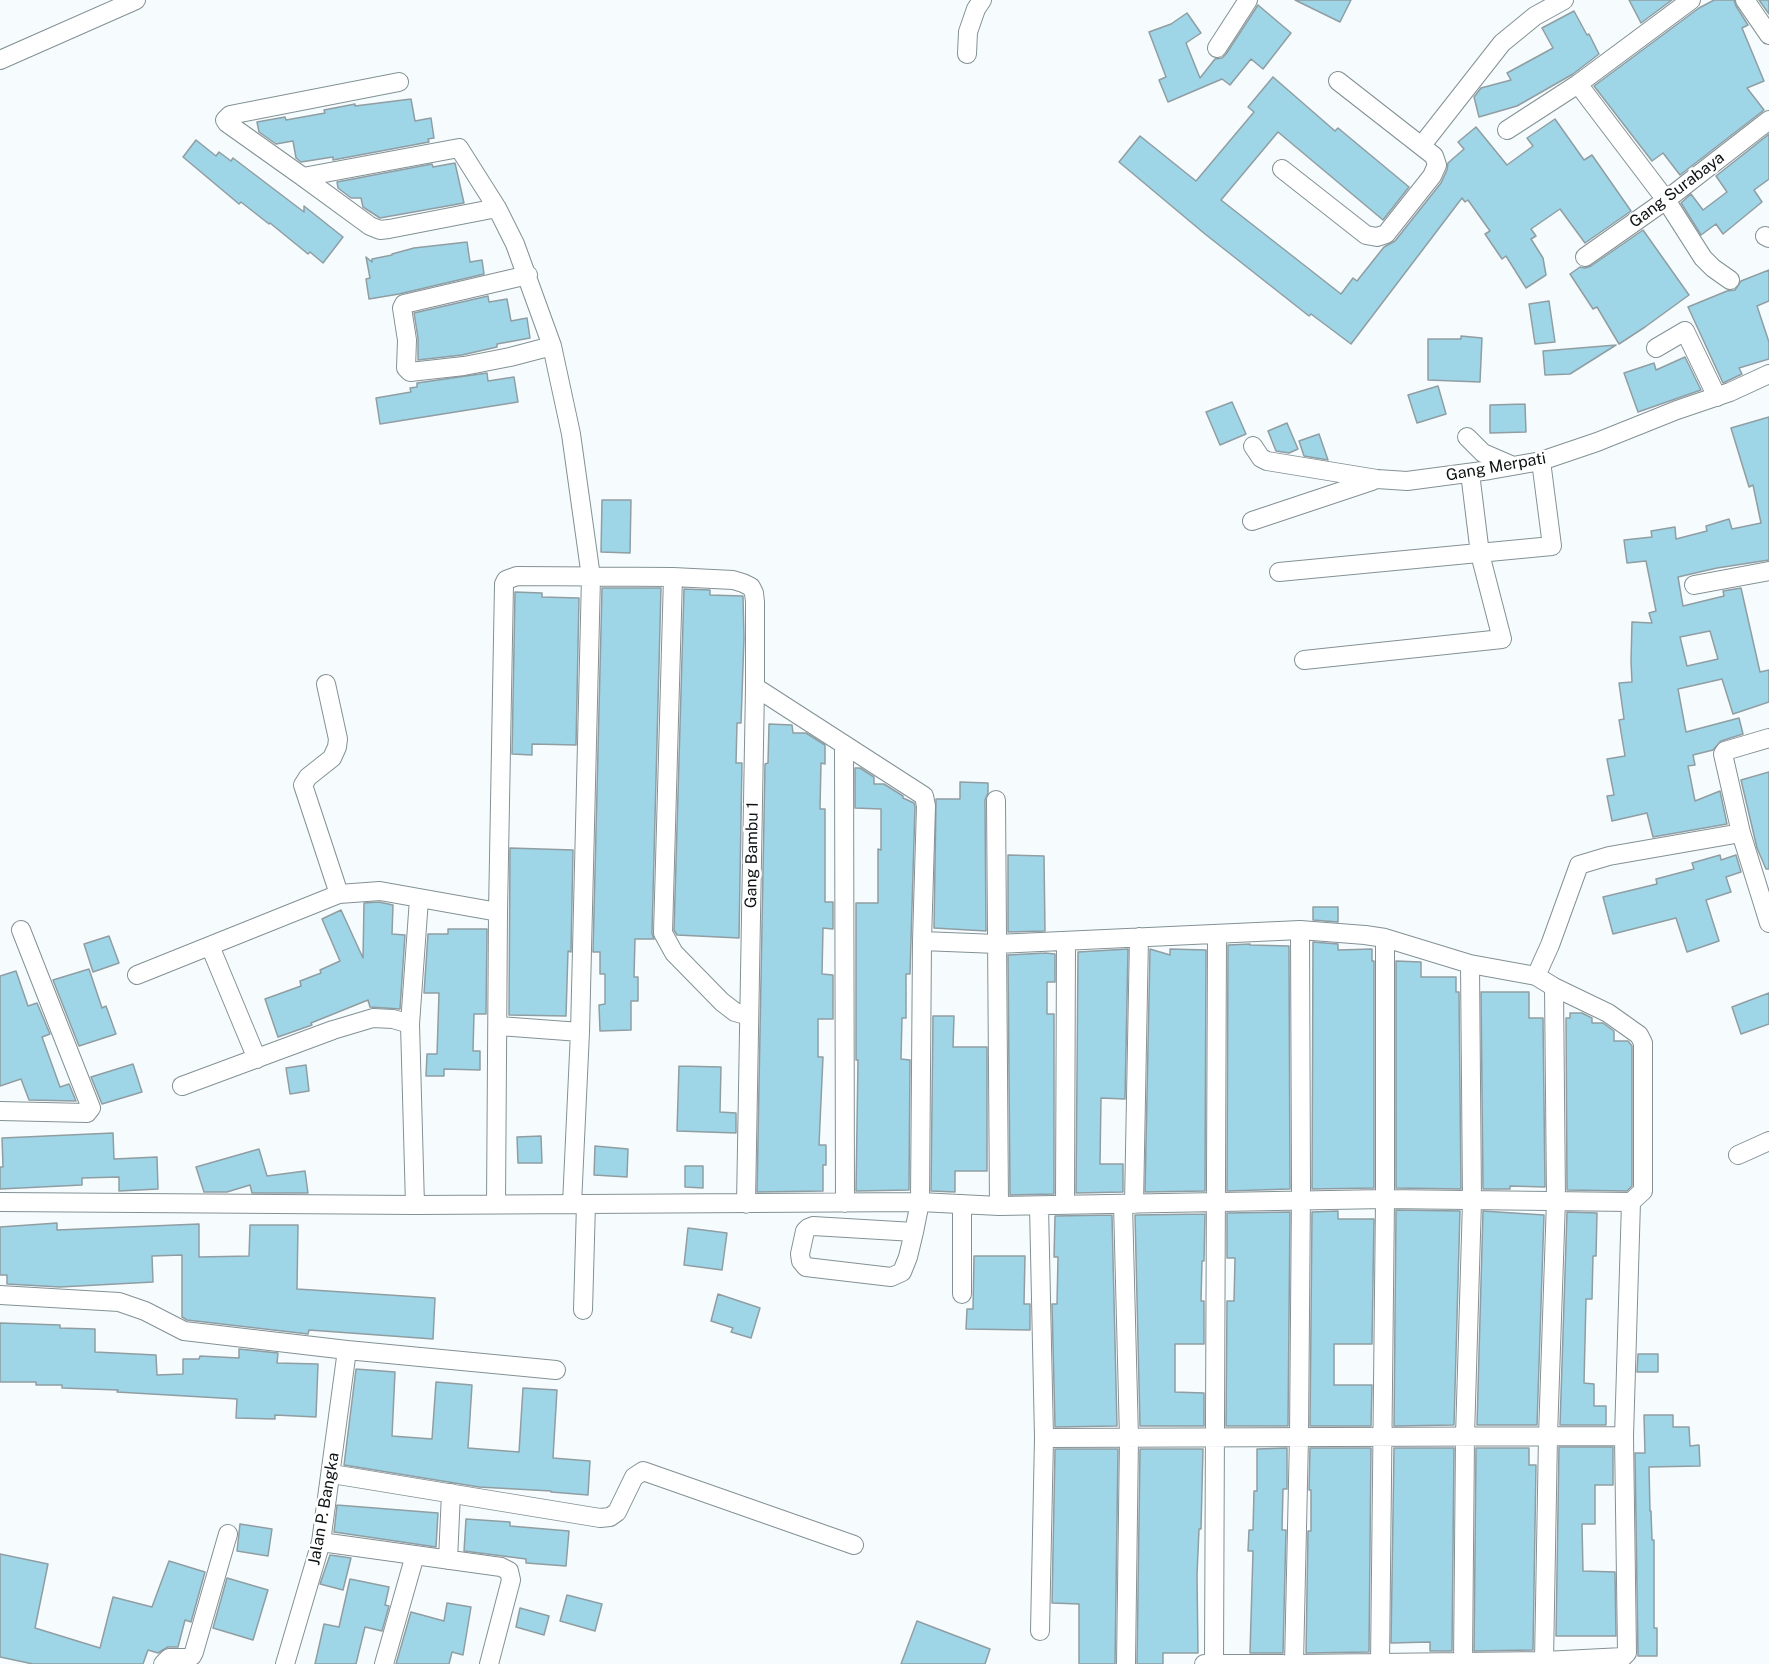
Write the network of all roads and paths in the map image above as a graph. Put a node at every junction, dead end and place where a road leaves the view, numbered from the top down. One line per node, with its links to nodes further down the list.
1 (136, 0): 10 (street)
2 (982, 0): 9 (street)
3 (1248, 0): 8 (street)
4 (1564, 0): 16 (street)
5 (1690, 0): 13 (street)
6 (1756, 4): 7 (street)
7 (1769, 35)
8 (1217, 48)
9 (967, 54)
10 (0, 60)
11 (1338, 81): 16 (street)
12 (399, 82): 18 (street)
13 (1578, 84): 15 (street); 19 (street)
14 (1769, 120): 19 (street, Gang Surabaya)
15 (1507, 130)
16 (1422, 145): 17 (street)
17 (1282, 169)
18 (303, 177): 20 (street); 20 (street)
19 (1666, 200): 21 (street, Gang Surabaya); 23 (street)
20 (496, 208): 22 (street)
21 (1585, 257)
22 (528, 275): 24 (street); 24 (street)
23 (1730, 280)
24 (552, 345): 38 (street)
25 (1656, 348): 27 (street)
26 (1769, 374): 27 (street, Gang Merpati)
27 (1716, 397): 30 (street, Gang Merpati)
28 (1467, 437): 31 (street)
29 (1253, 446): 33 (street, Gang Merpati)
30 (1541, 461): 31 (street, Gang Merpati); 35 (street)
31 (1513, 466): 32 (street, Gang Merpati)
32 (1470, 473): 33 (street, Gang Merpati); 35 (street)
33 (1377, 479): 34 (street)
34 (1252, 521)
35 (1480, 554): 37 (street); 41 (street)
36 (1769, 571): 40 (street)
37 (1279, 572)
38 (591, 577): 39 (street); 50 (street); 68 (street)
39 (673, 577): 43 (street, Gang Bambu 1); 65 (street)
40 (1694, 585)
41 (1304, 660)
42 (326, 684): 48 (street)
43 (754, 687): 45 (street); 65 (street, Gang Bambu 1)
44 (1769, 738): 47 (street)
45 (844, 745): 57 (street); 81 (street)
46 (996, 800): 59 (street)
47 (1741, 832): 51 (street); 63 (street)
48 (339, 894): 49 (street); 60 (street)
49 (418, 899): 50 (street); 66 (street)
50 (498, 912): 67 (street)
51 (1769, 922)
52 (21, 930): 71 (street)
53 (1300, 930): 54 (street); 56 (street); 75 (street)
54 (1217, 936): 55 (street); 82 (street)
55 (1139, 937): 58 (street); 87 (street)
56 (1385, 938): 61 (street); 74 (street)
57 (922, 941): 59 (street); 79 (street)
58 (1066, 942): 59 (street); 89 (street)
59 (997, 944): 90 (street)
60 (210, 946): 62 (street); 69 (street)
61 (1470, 964): 63 (street); 77 (street)
62 (136, 975)
63 (1536, 976): 64 (street)
64 (1554, 987): 76 (street); 80 (street)
65 (749, 1016): 85 (street, Gang Bambu 1)
66 (410, 1024): 69 (street); 88 (street)
67 (499, 1026): 68 (street); 83 (street)
68 (580, 1032): 84 (street)
69 (257, 1059): 70 (street)
70 (182, 1086)
71 (0, 1111)
72 (1769, 1141): 73 (street)
73 (1738, 1155)
74 (1385, 1199): 75 (street); 77 (street); 101 (street)
75 (1301, 1200): 82 (street); 100 (street)
76 (1556, 1200): 77 (street); 80 (street); 98 (street)
77 (1472, 1201): 102 (street)
78 (0, 1202): 88 (street)
79 (920, 1202): 81 (street); 86 (street); 92 (street)
80 (1631, 1202): 99 (street)
81 (845, 1203): 85 (street)
82 (1215, 1203): 87 (street); 105 (street)
83 (496, 1204): 84 (street); 88 (street)
84 (579, 1204): 85 (street); 95 (street)
85 (746, 1204)
86 (962, 1204): 90 (street); 93 (street)
87 (1129, 1204): 89 (street); 104 (street)
88 (416, 1205)
89 (1065, 1205): 91 (street)
90 (999, 1206): 91 (street)
91 (1039, 1206): 103 (street)
92 (914, 1232): 92 (street)
93 (962, 1294)
94 (0, 1295): 96 (street)
95 (584, 1310)
96 (347, 1350): 97 (street); 106 (street, Jalan P. Bangka)
97 (556, 1370)
98 (1548, 1436): 99 (street); 102 (street); 114 (street)
99 (1624, 1436): 114 (street)
100 (1299, 1437): 101 (street); 105 (street); 125 (street)
101 (1383, 1437): 102 (street); 115 (street)
102 (1465, 1437): 116 (street)
103 (1044, 1438): 104 (street); 113 (street)
104 (1129, 1438): 105 (street); 121 (street)
105 (1216, 1438): 123 (street)
106 (332, 1474): 107 (street); 109 (street, Jalan P. Bangka)
107 (451, 1493): 110 (street); 112 (street)
108 (228, 1534): 117 (street)
109 (321, 1542): 111 (street); 118 (street, Jalan P. Bangka)
110 (854, 1545)
111 (415, 1555): 112 (street); 119 (street)
112 (448, 1560): 120 (street)
113 (1040, 1631)
114 (1544, 1661): 116 (street)
115 (1380, 1663): 116 (street); 125 (street)
116 (1463, 1663)
117 (163, 1664)
118 (285, 1664)
119 (384, 1664)
120 (489, 1664)
121 (1126, 1664)
122 (1202, 1664): 123 (street)
123 (1214, 1664): 124 (street)
124 (1283, 1664)
125 (1294, 1664)

